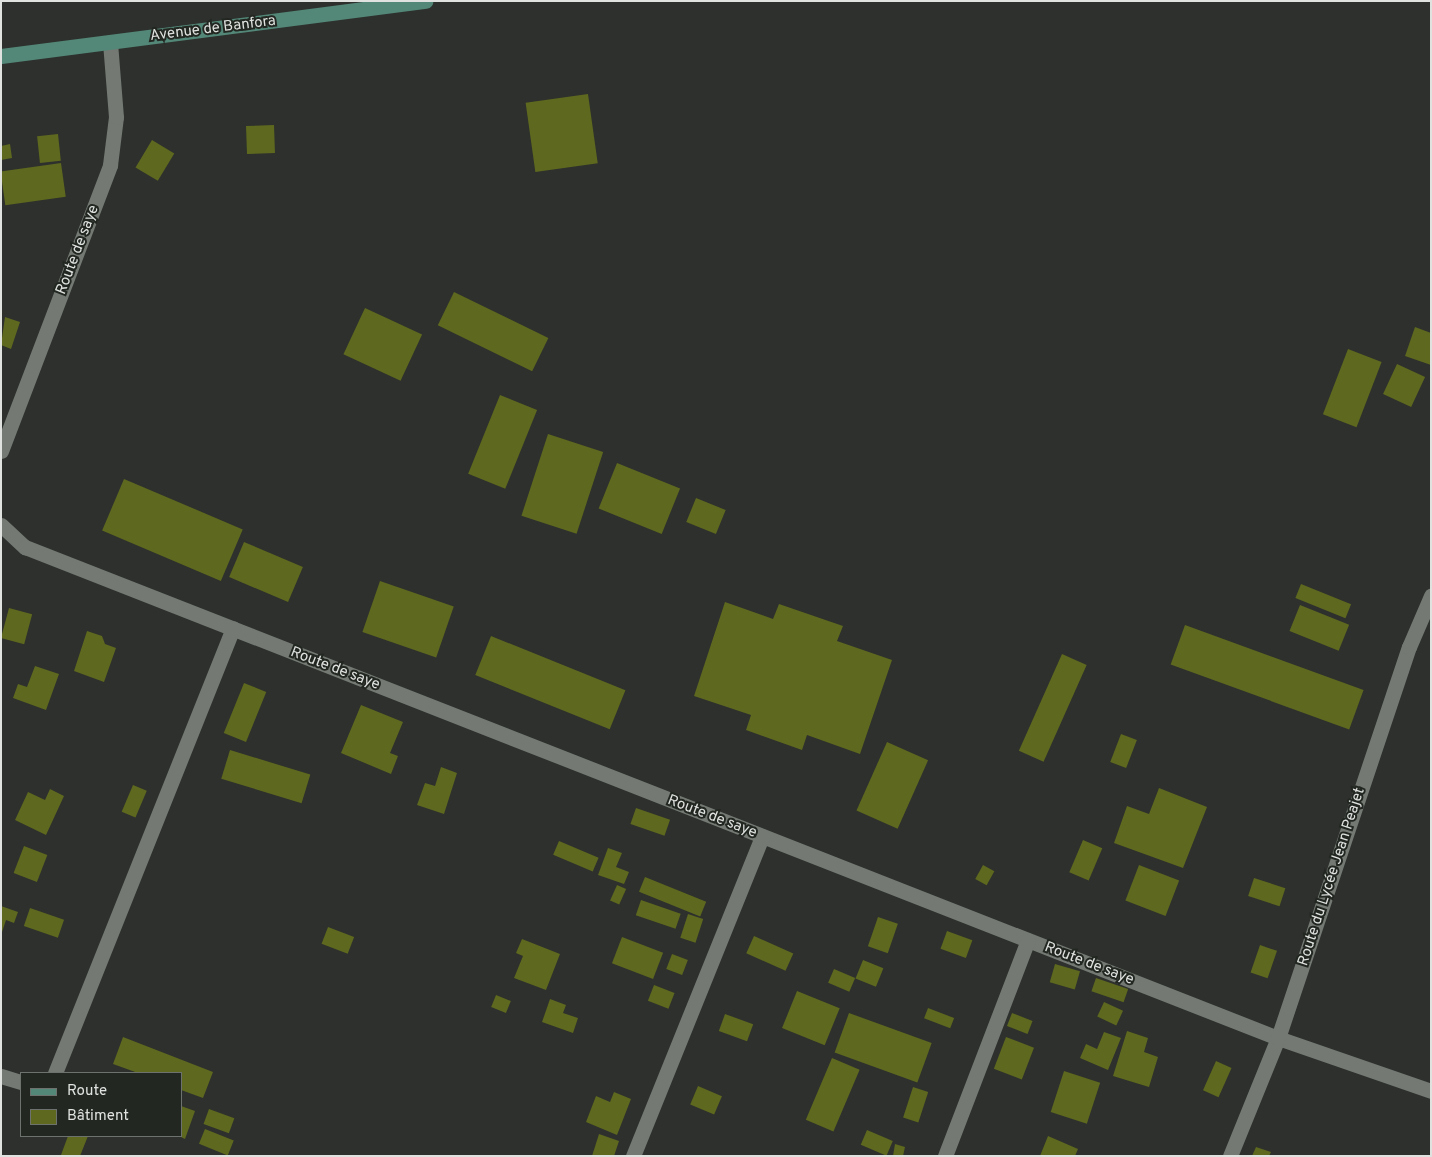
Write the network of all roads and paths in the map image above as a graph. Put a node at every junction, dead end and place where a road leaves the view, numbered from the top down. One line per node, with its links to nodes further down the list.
1 (425, 1): 2 (main road, Avenue de Banfora)
2 (110, 42): 3 (main road, Avenue de Banfora); 4 (street, Route de saye)
3 (1, 56)
4 (1, 451)
5 (1, 525): 7 (street, Route de saye)
6 (1431, 596): 10 (street, Route du Lycée Jean Peajet)
7 (232, 628): 8 (street, Route de saye); 11 (street)
8 (762, 836): 9 (street, Route de saye); 15 (street)
9 (1028, 940): 10 (street, Route de saye); 16 (street)
10 (1278, 1038): 14 (street, Route de saye); 17 (street, Route du Lycée Jean Peajet)
11 (55, 1072)
12 (1, 1076): 13 (street)
13 (20, 1082)
14 (1431, 1091)
15 (633, 1156)
16 (945, 1156)
17 (1230, 1156)

